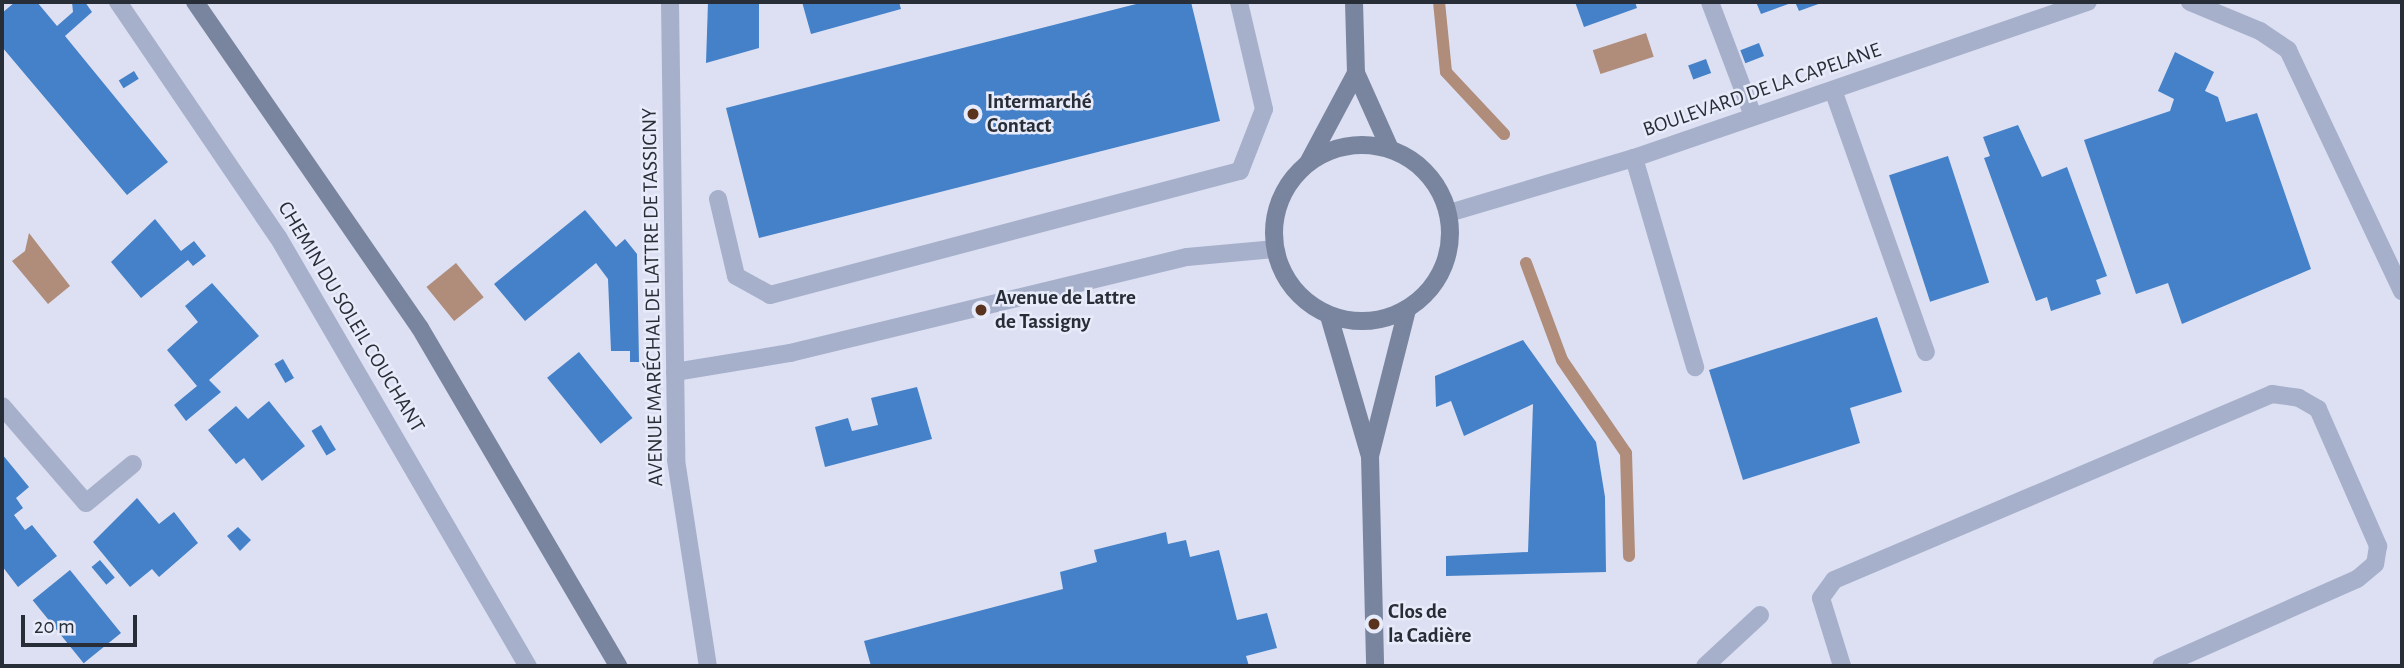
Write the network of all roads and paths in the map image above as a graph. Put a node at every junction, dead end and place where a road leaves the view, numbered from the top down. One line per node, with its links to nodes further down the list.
1 (118, 2): 28 (street, CHEMIN DU SOLEIL COUCHANT)
2 (195, 2): 29 (street)
3 (670, 2): 23 (street, AVENUE MARÉCHAL DE LATTRE DE TASSIGNY)
4 (1239, 2): 15 (street)
5 (1354, 2): 9 (street)
6 (1710, 2): 11 (street)
7 (2088, 2): 10 (street, BOULEVARD DE LA CAPELANE)
8 (2190, 2): 18 (street)
9 (1356, 73): 12 (street); 14 (street)
10 (1833, 90): 11 (street, BOULEVARD DE LA CAPELANE); 21 (street)
11 (1753, 116): 13 (street, BOULEVARD DE LA CAPELANE)
12 (1391, 149): 14 (street); 16 (street)
13 (1634, 158): 16 (street, BOULEVARD DE LA CAPELANE); 22 (street)
14 (1307, 164): 17 (street)
15 (718, 199)
16 (1449, 214): 19 (street)
17 (1275, 249): 20 (street); 23 (street)
18 (2402, 290)
19 (1407, 310): 20 (street); 25 (street)
20 (1329, 316): 25 (street)
21 (1926, 352)
22 (1695, 367)
23 (675, 372): 30 (street, AVENUE MARÉCHAL DE LATTRE DE TASSIGNY)
24 (2, 406): 26 (street)
25 (1370, 456): 31 (street)
26 (133, 464)
27 (1760, 615): 32 (street)
28 (528, 666)
29 (618, 666)
30 (708, 666)
31 (1375, 666)
32 (1705, 666)
33 (1842, 666): 34 (street)
34 (2161, 666)

